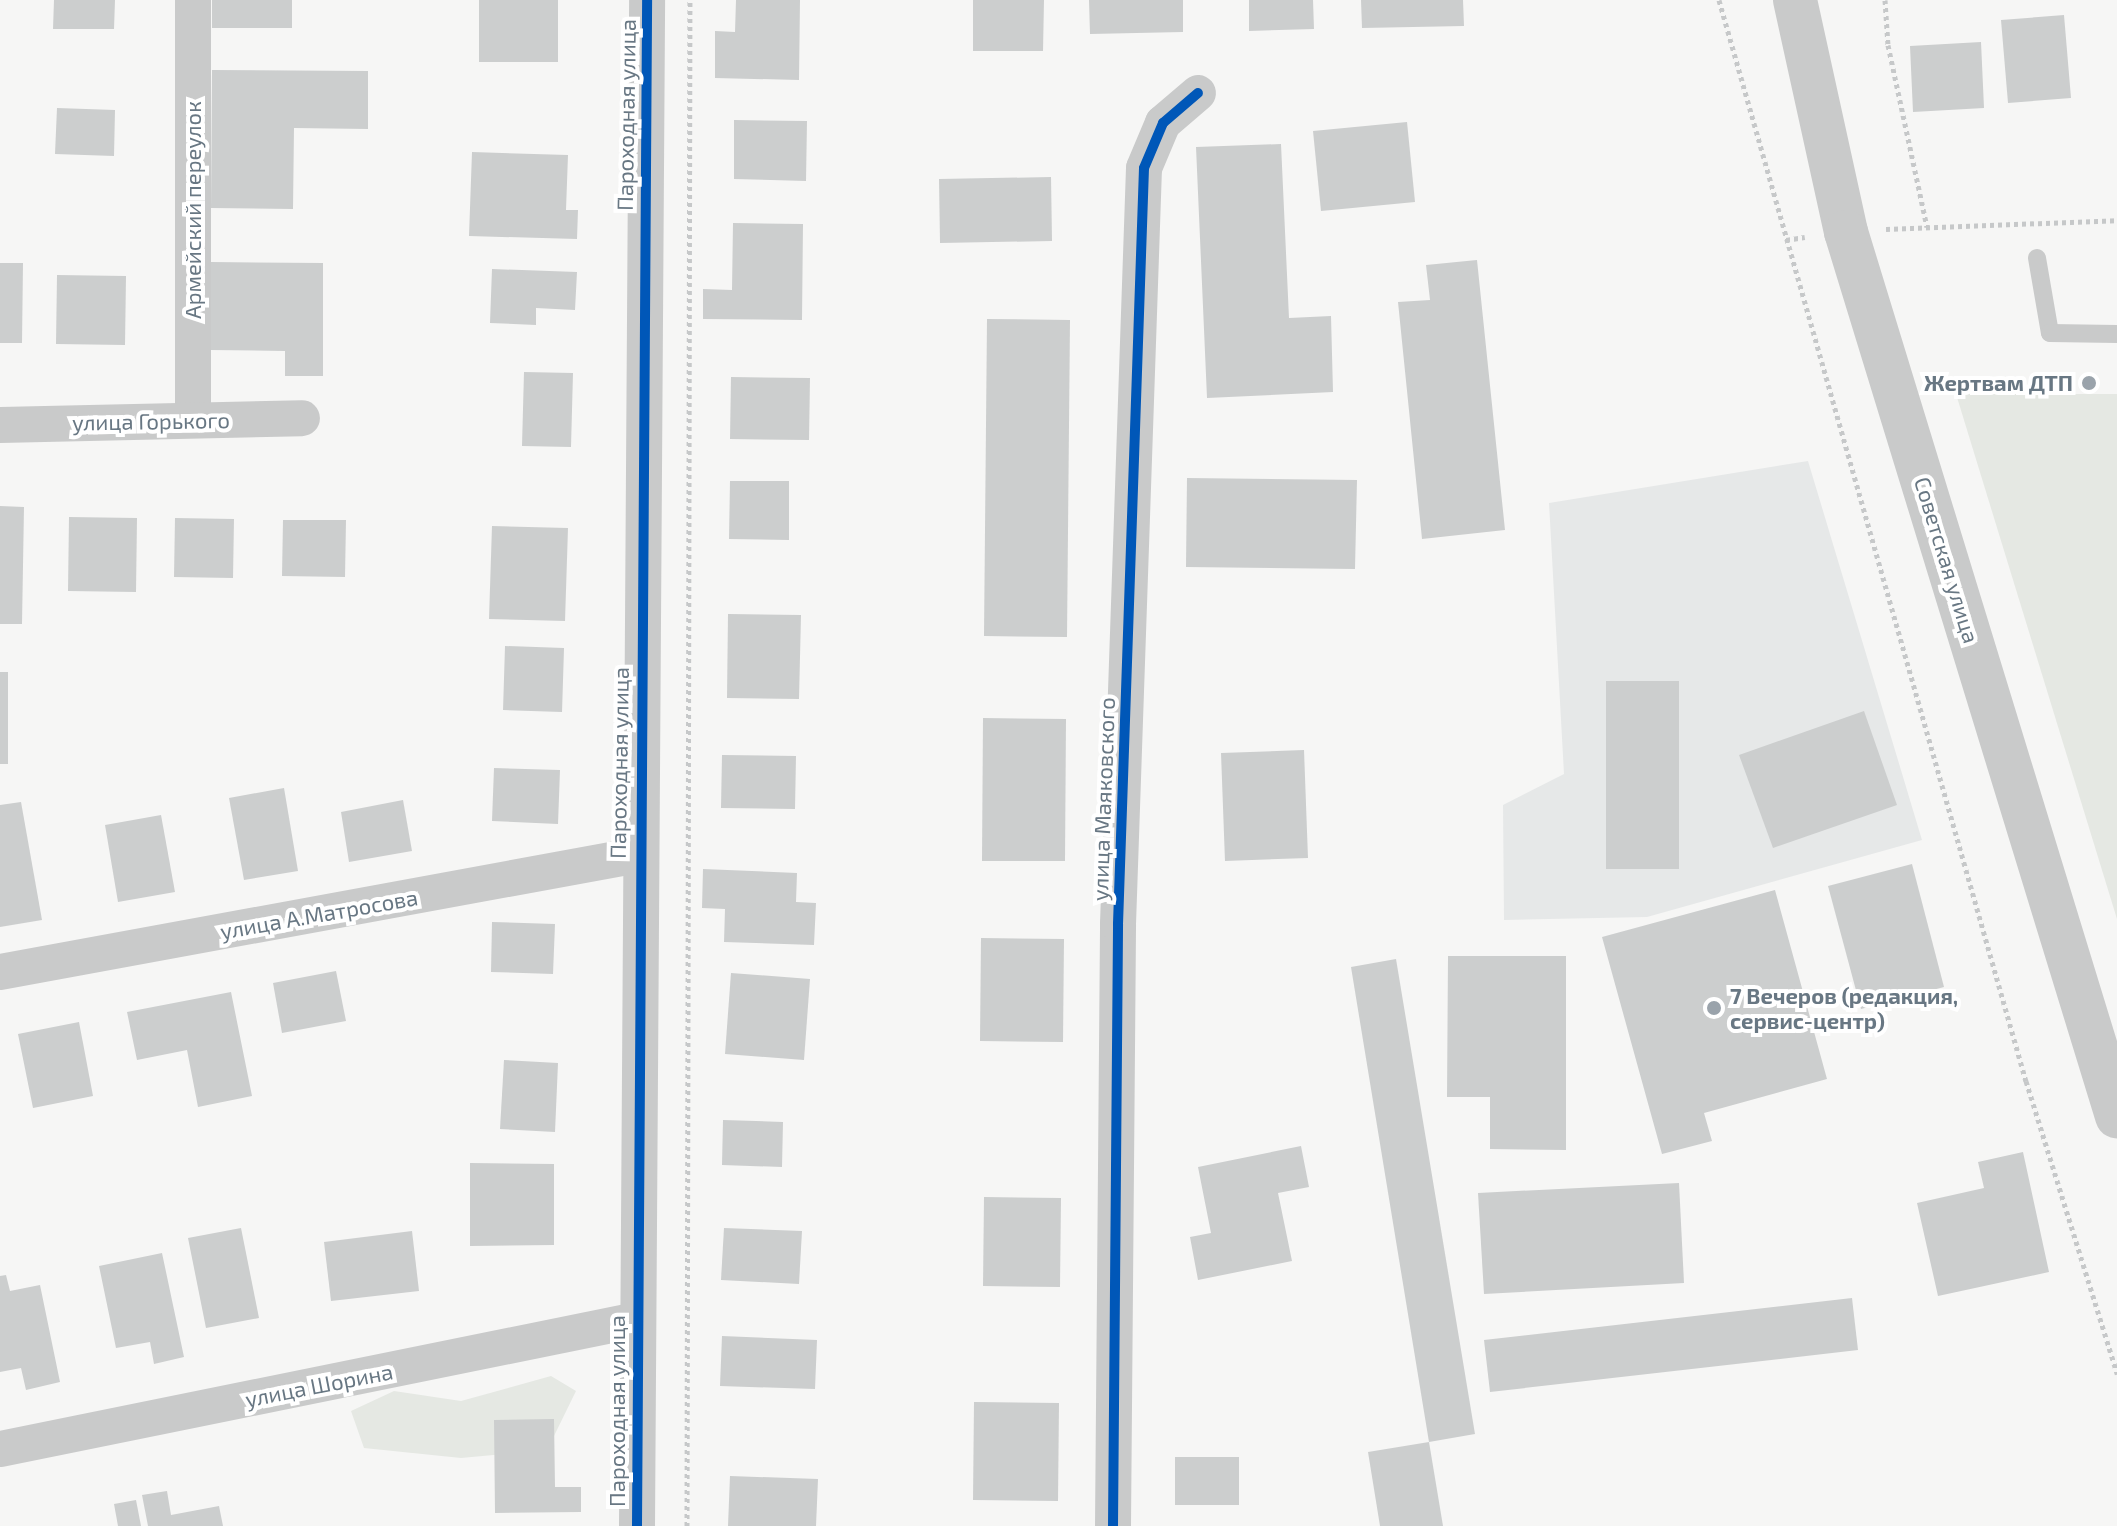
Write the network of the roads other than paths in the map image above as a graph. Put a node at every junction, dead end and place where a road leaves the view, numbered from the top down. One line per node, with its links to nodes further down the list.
1 (193, 0): 8 (street, Армейский переулок)
2 (647, 0): 10 (street, Пароходная улица)
3 (1795, 0): 12 (street, Советская улица)
4 (1198, 93): 16 (street, улица Маяковского)
5 (2037, 258): 6 (lane)
6 (2117, 334)
7 (302, 418): 8 (street, улица Горького)
8 (193, 420): 9 (street, улица Горького)
9 (0, 425)
10 (638, 855): 11 (street, улица А.Матросова); 13 (street, Пароходная улица)
11 (0, 972)
12 (2117, 1116)
13 (637, 1320): 14 (street, улица Шорина); 15 (street, Пароходная улица)
14 (0, 1449)
15 (637, 1526)
16 (1113, 1526)

